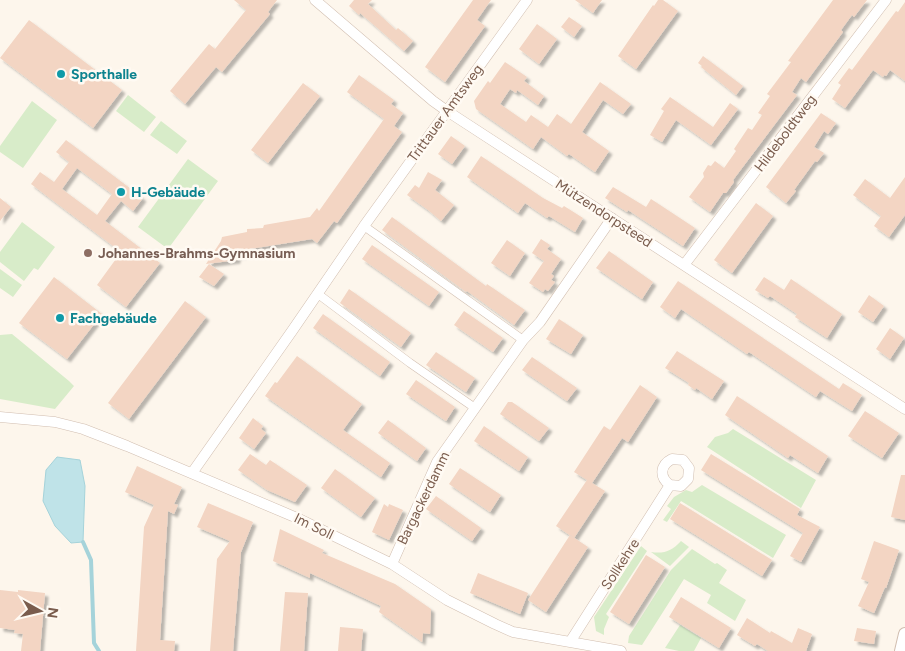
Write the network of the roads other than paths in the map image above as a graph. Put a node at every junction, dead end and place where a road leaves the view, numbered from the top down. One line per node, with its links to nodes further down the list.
1 (315, 0): 4 (street, Mützendorpsteed)
2 (527, 0): 4 (street, Trittauer Amtsweg)
3 (886, 0): 7 (street, Hildeboldtweg)
4 (447, 111): 5 (street, Mützendorpsteed); 6 (street, Trittauer Amtsweg)
5 (612, 218): 7 (street, Mützendorpsteed); 9 (street, Bargackerdamm)
6 (364, 226): 8 (street, Trittauer Amtsweg); 9 (street)
7 (684, 265): 11 (street, Mützendorpsteed)
8 (318, 294): 10 (street); 13 (street, Trittauer Amtsweg)
9 (524, 340): 10 (street, Bargackerdamm)
10 (475, 408): 15 (street, Bargackerdamm)
11 (905, 408)
12 (0, 417): 13 (street, Im Soll)
13 (192, 473): 15 (street, Im Soll)
14 (670, 485): 17 (street, Sollkehre)
15 (392, 564): 17 (street, Im Soll)
16 (905, 634): 19 (street)
17 (570, 642): 18 (street, Im Soll)
18 (621, 651)
19 (901, 651)

